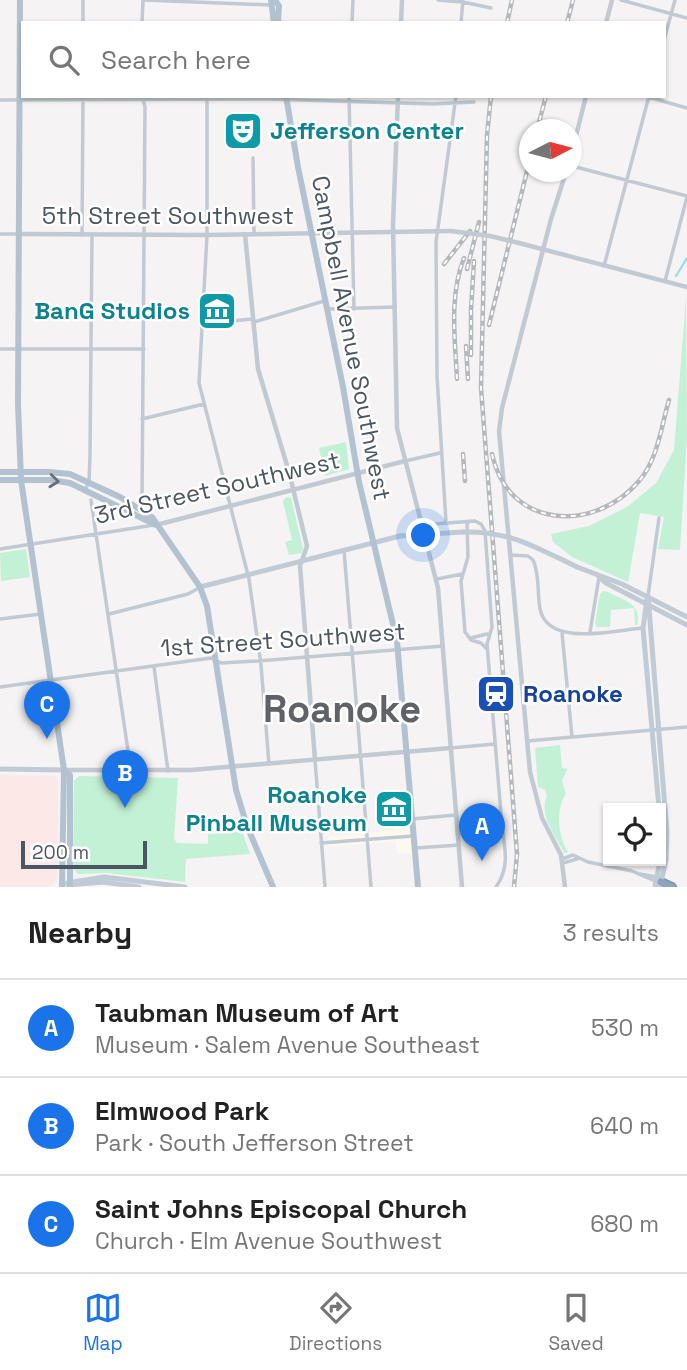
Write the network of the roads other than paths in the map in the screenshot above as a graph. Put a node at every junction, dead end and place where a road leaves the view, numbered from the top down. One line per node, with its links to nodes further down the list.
1 (20, 0): 33 (main road)
2 (83, 0): 15 (street)
3 (144, 0): 11 (street); 16 (street)
4 (353, 0): 18 (street)
5 (402, 0): 19 (street)
6 (438, 0): 10 (street)
7 (612, 0): 21 (street)
8 (621, 0): 13 (street)
9 (675, 0): 13 (street)
10 (463, 1): 12 (street); 20 (street)
11 (275, 2): 17 (main road)
12 (491, 8)
13 (671, 14): 14 (street); 22 (street)
14 (687, 18)
15 (83, 21)
16 (142, 21)
17 (276, 21)
18 (352, 21)
19 (401, 21)
20 (461, 21)
21 (607, 21)
22 (666, 33)
23 (83, 98): 30 (street); 33 (street); 53 (street)
24 (286, 98): 31 (street); 34 (street); 48 (main road, Campbell Avenue Southwest)
25 (398, 98): 36 (street)
26 (456, 98): 37 (street)
27 (586, 98): 39 (street)
28 (648, 98): 42 (street)
29 (652, 98): 38 (street)
30 (143, 99): 34 (street); 56 (street)
31 (349, 99): 36 (street); 47 (street)
32 (0, 100): 33 (street)
33 (20, 100): 50 (main road)
34 (207, 100): 55 (street)
35 (474, 102): 37 (street)
36 (397, 103): 37 (street); 45 (street)
37 (455, 104): 46 (street)
38 (687, 108)
39 (580, 119)
40 (253, 158): 52 (street)
41 (582, 169): 42 (street)
42 (627, 180): 44 (street); 58 (street)
43 (563, 182): 57 (street)
44 (687, 197): 59 (street)
45 (393, 231): 46 (street, 5th Street Southwest); 47 (street, 5th Street Southwest); 62 (street)
46 (436, 231): 57 (street, 5th Street Southwest, bridge); 73 (street)
47 (352, 232): 48 (street, 5th Street Southwest); 64 (street)
48 (312, 233): 52 (street, 5th Street Southwest); 61 (main road, Campbell Avenue Southwest)
49 (0, 234): 50 (street, 5th Street Southwest)
50 (19, 234): 53 (street, 5th Street Southwest); 68 (main road)
51 (245, 234): 52 (street, 5th Street Southwest); 55 (street, 5th Street Southwest); 65 (street)
52 (254, 234)
53 (82, 235): 54 (street, 5th Street Southwest)
54 (92, 235): 56 (street, 5th Street Southwest); 70 (street)
55 (207, 235): 56 (street, 5th Street Southwest); 66 (street)
56 (144, 236): 69 (street)
57 (544, 250): 58 (street, 5th Street Southwest); 96 (street)
58 (604, 266): 59 (street, 5th Street Southwest)
59 (665, 281): 60 (street, 5th Street Southwest)
60 (687, 287)
61 (326, 300): 63 (main road, Campbell Avenue Southwest); 65 (street)
62 (395, 307): 64 (street); 74 (street)
63 (328, 309): 64 (street); 76 (main road, Campbell Avenue Southwest)
64 (354, 309)
65 (253, 321): 66 (street); 80 (street)
66 (202, 324): 71 (street)
67 (0, 349): 68 (street)
68 (18, 349): 70 (street); 77 (main road)
69 (144, 349): 70 (street); 72 (street)
70 (90, 350): 79 (street)
71 (204, 404): 72 (street); 84 (street)
72 (142, 419): 83 (street)
73 (440, 453): 74 (street, 3rd Street Southwest); 87 (street)
74 (405, 461): 76 (street, 3rd Street Southwest); 90 (street)
75 (0, 472): 77 (main road)
76 (357, 473): 80 (street, 3rd Street Southwest); 92 (main road, Campbell Avenue Southwest)
77 (21, 476): 78 (main road); 79 (main road); 81 (main road, one-way to 81); 93 (main road)
78 (0, 480)
79 (89, 482): 81 (street); 89 (main road)
80 (294, 489): 84 (street, 3rd Street Southwest); 97 (street)
81 (86, 490): 89 (main road)
82 (91, 500): 91 (street)
83 (142, 502)
84 (230, 506): 89 (street, 3rd Street Southwest); 98 (street)
85 (659, 518): 103 (street)
86 (470, 521): 87 (street); 99 (street); 112 (street)
87 (446, 522): 88 (street)
88 (433, 524)
89 (156, 525): 91 (street, 3rd Street Southwest); 102 (main road)
90 (425, 533): 92 (main road); 100 (main road, bridge); 101 (street)
91 (96, 535): 93 (street, 3rd Street Southwest); 106 (street)
92 (374, 542): 95 (main road); 116 (main road, Campbell Avenue Southwest)
93 (31, 545): 94 (street, 3rd Street Southwest); 105 (main road)
94 (0, 549)
95 (344, 550): 97 (main road); 118 (street)
96 (511, 555): 113 (street); 129 (street)
97 (303, 559): 98 (main road); 119 (street)
98 (247, 573): 102 (main road); 121 (street)
99 (462, 574): 101 (street); 114 (street)
100 (600, 577): 103 (main road); 104 (main road); 111 (street)
101 (437, 579): 115 (street)
102 (200, 587): 106 (street); 120 (main road)
103 (648, 596): 104 (main road); 107 (main road)
104 (647, 605): 109 (main road); 110 (main road); 127 (main road)
105 (41, 614): 108 (street); 124 (main road)
106 (108, 614): 123 (street)
107 (687, 617)
108 (0, 619)
109 (687, 625)
110 (643, 628): 111 (street); 127 (main road)
111 (590, 632): 113 (street)
112 (489, 633): 114 (street); 117 (street)
113 (562, 633): 128 (street)
114 (468, 637): 117 (street)
115 (443, 646): 116 (street, 1st Street Southwest); 131 (street)
116 (398, 650): 118 (street, 1st Street Southwest); 132 (main road, Campbell Avenue Southwest)
117 (488, 651): 130 (street)
118 (352, 654): 119 (street, 1st Street Southwest); 133 (street)
119 (307, 657): 121 (street, 1st Street Southwest); 134 (street)
120 (215, 659): 121 (street, 1st Street Southwest); 122 (street, 1st Street Southwest); 136 (main road)
121 (260, 661): 135 (street)
122 (154, 667): 123 (street, 1st Street Southwest); 140 (street)
123 (117, 671): 124 (street, 1st Street Southwest); 139 (street)
124 (51, 680): 125 (street, 1st Street Southwest); 138 (main road)
125 (0, 687)
126 (687, 727): 127 (street)
127 (655, 730): 128 (street); 141 (main road); 152 (main road)
128 (572, 737): 129 (street)
129 (527, 741): 151 (street)
130 (495, 744): 131 (street); 144 (street)
131 (451, 748): 132 (street); 142 (street)
132 (407, 752): 133 (street); 143 (main road, Campbell Avenue Southwest)
133 (360, 755): 134 (street); 147 (street)
134 (315, 760): 135 (street); 148 (street)
135 (269, 764): 136 (street)
136 (231, 767): 140 (street); 158 (main road)
137 (0, 769): 138 (main road)
138 (64, 769): 139 (street); 153 (main road); 154 (main road)
139 (131, 771): 140 (street)
140 (168, 771)
141 (659, 803)
142 (456, 815): 143 (street); 145 (street)
143 (412, 819): 146 (main road, Campbell Avenue Southwest)
144 (502, 826): 145 (street); 163 (street)
145 (457, 830): 149 (street)
146 (413, 836): 147 (street); 150 (main road, Campbell Avenue Southwest)
147 (367, 840): 148 (street); 160 (street)
148 (321, 843): 159 (street)
149 (459, 845): 150 (street); 162 (street)
150 (415, 849): 161 (main road, Campbell Avenue Southwest)
151 (562, 861): 152 (street); 164 (street)
152 (658, 883): 165 (highway)
153 (70, 884): 154 (main road); 155 (main road); 156 (main road)
154 (61, 886)
155 (167, 886): 157 (main road)
156 (139, 887)
157 (185, 887)
158 (273, 887)
159 (325, 887)
160 (371, 887)
161 (418, 887)
162 (462, 887)
163 (496, 887)
164 (565, 887)
165 (672, 887)

